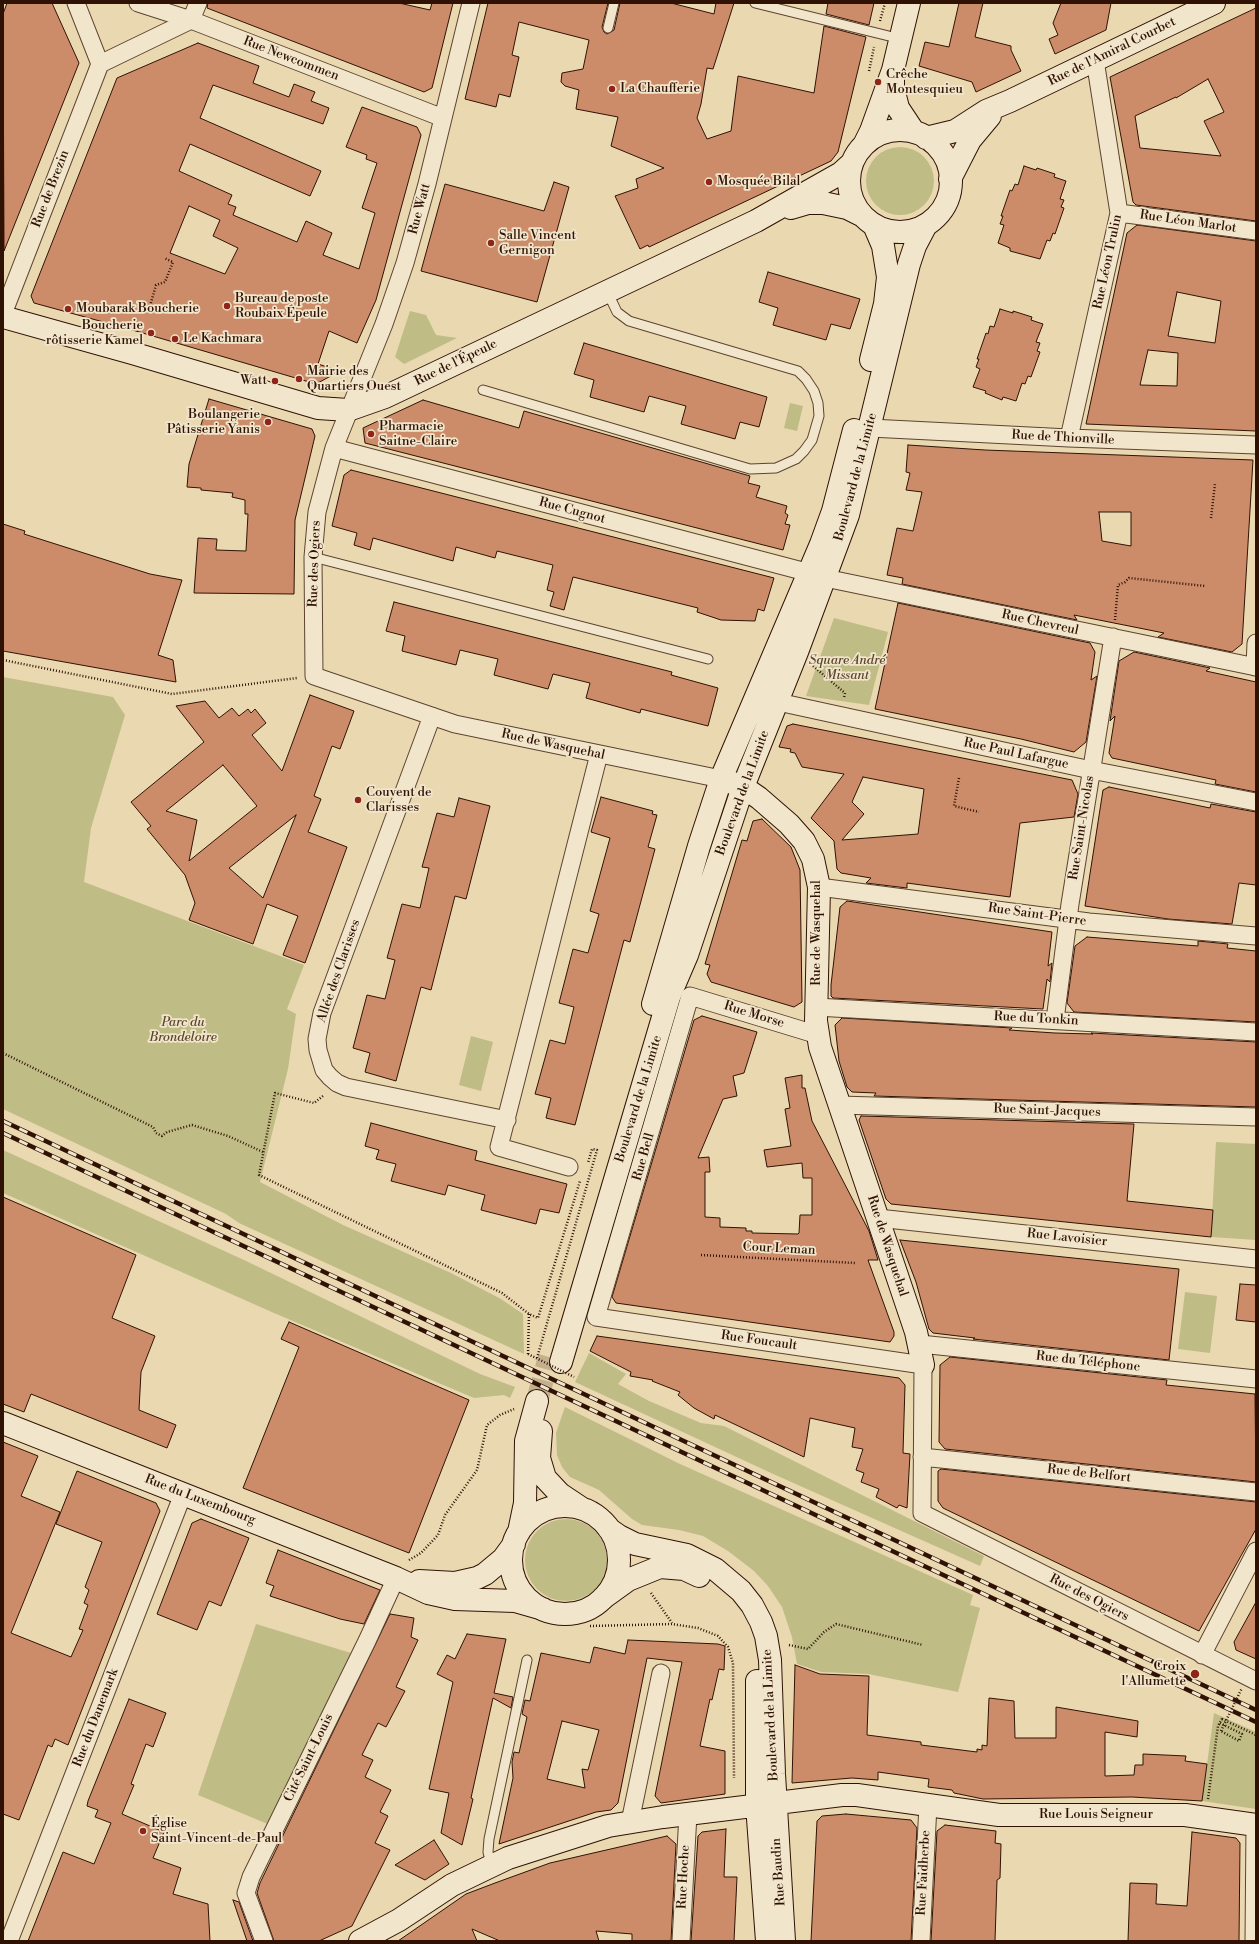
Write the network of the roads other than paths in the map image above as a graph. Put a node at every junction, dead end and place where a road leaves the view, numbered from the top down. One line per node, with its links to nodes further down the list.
1 (76, 3): 13 (street)
2 (138, 3): 9 (street, Rue Newcommen)
3 (198, 3): 9 (street)
4 (471, 3): 16 (street, Rue Watt)
5 (614, 3): 10 (lane)
6 (755, 3): 11 (lane)
7 (909, 3): 11 (main road)
8 (1214, 3): 12 (main road, Rue de l'Amiral Courbet)
9 (192, 20): 13 (street); 16 (street, Rue Newcommen)
10 (608, 28)
11 (901, 39): 14 (main road)
12 (1095, 60): 15 (main road, Rue de l'Amiral Courbet); 21 (street, Rue Léon Trulin)
13 (100, 64): 27 (street, Rue de Brezin)
14 (894, 70): 17 (main road); 18 (main road)
15 (1010, 101): 17 (main road, Rue de l'Amiral Courbet); 20 (main road, Rue de l'Amiral Courbet)
16 (443, 118): 30 (street, Rue Watt)
17 (920, 135): 18 (main road); 20 (main road)
18 (864, 145): 19 (main road)
19 (851, 164): 22 (main road); 23 (main road, Rue de l'Épeule)
20 (950, 179): 24 (main road)
21 (1120, 213): 25 (street, Rue Léon Marlot); 32 (street, Rue Léon Trulin)
22 (868, 220): 23 (main road, Rue de l'Épeule); 24 (main road); 36 (main road, Boulevard de la Limite)
23 (756, 221): 26 (main road, Rue de l'Épeule)
24 (926, 225): 31 (main road, Boulevard de la Limite)
25 (1256, 231)
26 (607, 291): 29 (lane); 30 (main road, Rue de l'Épeule)
27 (3, 314)
28 (3, 317): 30 (main road, Rue de l'Épeule)
29 (483, 390)
30 (348, 410): 34 (street, Rue des Ogiers)
31 (870, 428): 32 (street, Rue de Thionville); 36 (main road, Boulevard de la Limite)
32 (1069, 438): 33 (street, Rue de Thionville)
33 (1256, 445)
34 (334, 448): 35 (street, Rue des Ogiers); 36 (street, Rue Cugnot)
35 (313, 557): 39 (lane); 41 (street, Rue des Ogiers)
36 (817, 576): 37 (street, Rue Chevreul); 42 (main road, Boulevard de la Limite); 46 (main road, Boulevard de la Limite)
37 (1112, 637): 40 (street, Rue Chevreul); 45 (street, Rue Saint-Nicolas)
38 (1256, 644): 40 (street)
39 (708, 658)
40 (1255, 667)
41 (314, 676): 43 (street, Rue de Wasquehal)
42 (778, 702): 45 (street, Rue Paul Lafargue); 47 (main road, Boulevard de la Limite)
43 (432, 716): 44 (street, Rue de Wasquehal); 59 (street, Allée des Clarisses)
44 (599, 754): 46 (street, Rue de Wasquehal); 59 (street)
45 (1091, 770): 48 (street, Rue Paul Lafargue); 50 (street, Rue Saint-Nicolas)
46 (721, 780): 47 (main road, Rue de Wasquehal); 47 (main road, Boulevard de la Limite)
47 (742, 787): 49 (main road, Rue de Wasquehal)
48 (1256, 802)
49 (819, 886): 50 (street, Rue Saint-Pierre); 53 (main road, Rue de Wasquehal)
50 (1068, 920): 51 (street, Rue Saint-Pierre); 54 (street, Rue Saint-Nicolas)
51 (1256, 936)
52 (690, 996): 56 (street, Rue Morse); 63 (street, Rue Bell)
53 (816, 1007): 54 (street, Rue du Tonkin); 56 (main road, Rue de Wasquehal)
54 (1055, 1020): 55 (street, Rue du Tonkin)
55 (1256, 1032)
56 (818, 1035): 57 (main road, Rue de Wasquehal)
57 (839, 1105): 58 (street, Rue Saint-Jacques); 61 (main road, Rue de Wasquehal)
58 (1256, 1117)
59 (507, 1120): 60 (street)
60 (576, 1171)
61 (878, 1218): 62 (street, Rue Lavoisier); 64 (main road, Rue de Wasquehal)
62 (1256, 1259)
63 (596, 1318): 64 (street, Rue Foucault)
64 (921, 1355): 65 (street, Rue du Téléphone); 67 (street, Rue de Wasquehal)
65 (1256, 1379)
66 (3, 1423): 69 (main road, Rue du Luxembourg)
67 (922, 1457): 68 (street, Rue de Belfort); 71 (street, Rue de Wasquehal)
68 (1256, 1492)
69 (183, 1494): 75 (main road, Rue du Luxembourg); 89 (street, Rue du Danemark)
70 (584, 1509): 72 (main road); 73 (main road); 73 (main road)
71 (922, 1513): 78 (street, Rue des Ogiers)
72 (609, 1529): 76 (main road); 82 (main road, Boulevard de la Limite)
73 (516, 1539): 75 (main road, Rue du Luxembourg); 77 (main road)
74 (1256, 1551): 78 (street)
75 (390, 1575): 77 (main road, Rue du Luxembourg); 90 (street, Cité Saint-Louis)
76 (603, 1598): 77 (main road); 82 (main road, Boulevard de la Limite)
77 (543, 1609)
78 (1202, 1655): 81 (street, Rue des Ogiers)
79 (527, 1660): 87 (lane)
80 (662, 1674): 85 (street)
81 (1249, 1685)
82 (767, 1804): 83 (main road, Rue Louis Seigneur); 84 (main road, Rue Louis Seigneur); 92 (main road, Rue Baudin); 93 (main road, Rue Baudin)
83 (932, 1805): 86 (main road, Rue Louis Seigneur); 94 (street, Rue Faidherbe)
84 (688, 1814): 85 (main road, Rue Louis Seigneur); 91 (street, Rue Hoche)
85 (630, 1822): 87 (main road, Rue Louis Seigneur)
86 (1255, 1824): 95 (street)
87 (491, 1865): 88 (main road, Rue Louis Seigneur)
88 (372, 1939)
89 (9, 1941)
90 (264, 1941)
91 (681, 1941)
92 (767, 1941)
93 (784, 1941)
94 (921, 1941)
95 (1254, 1941)

